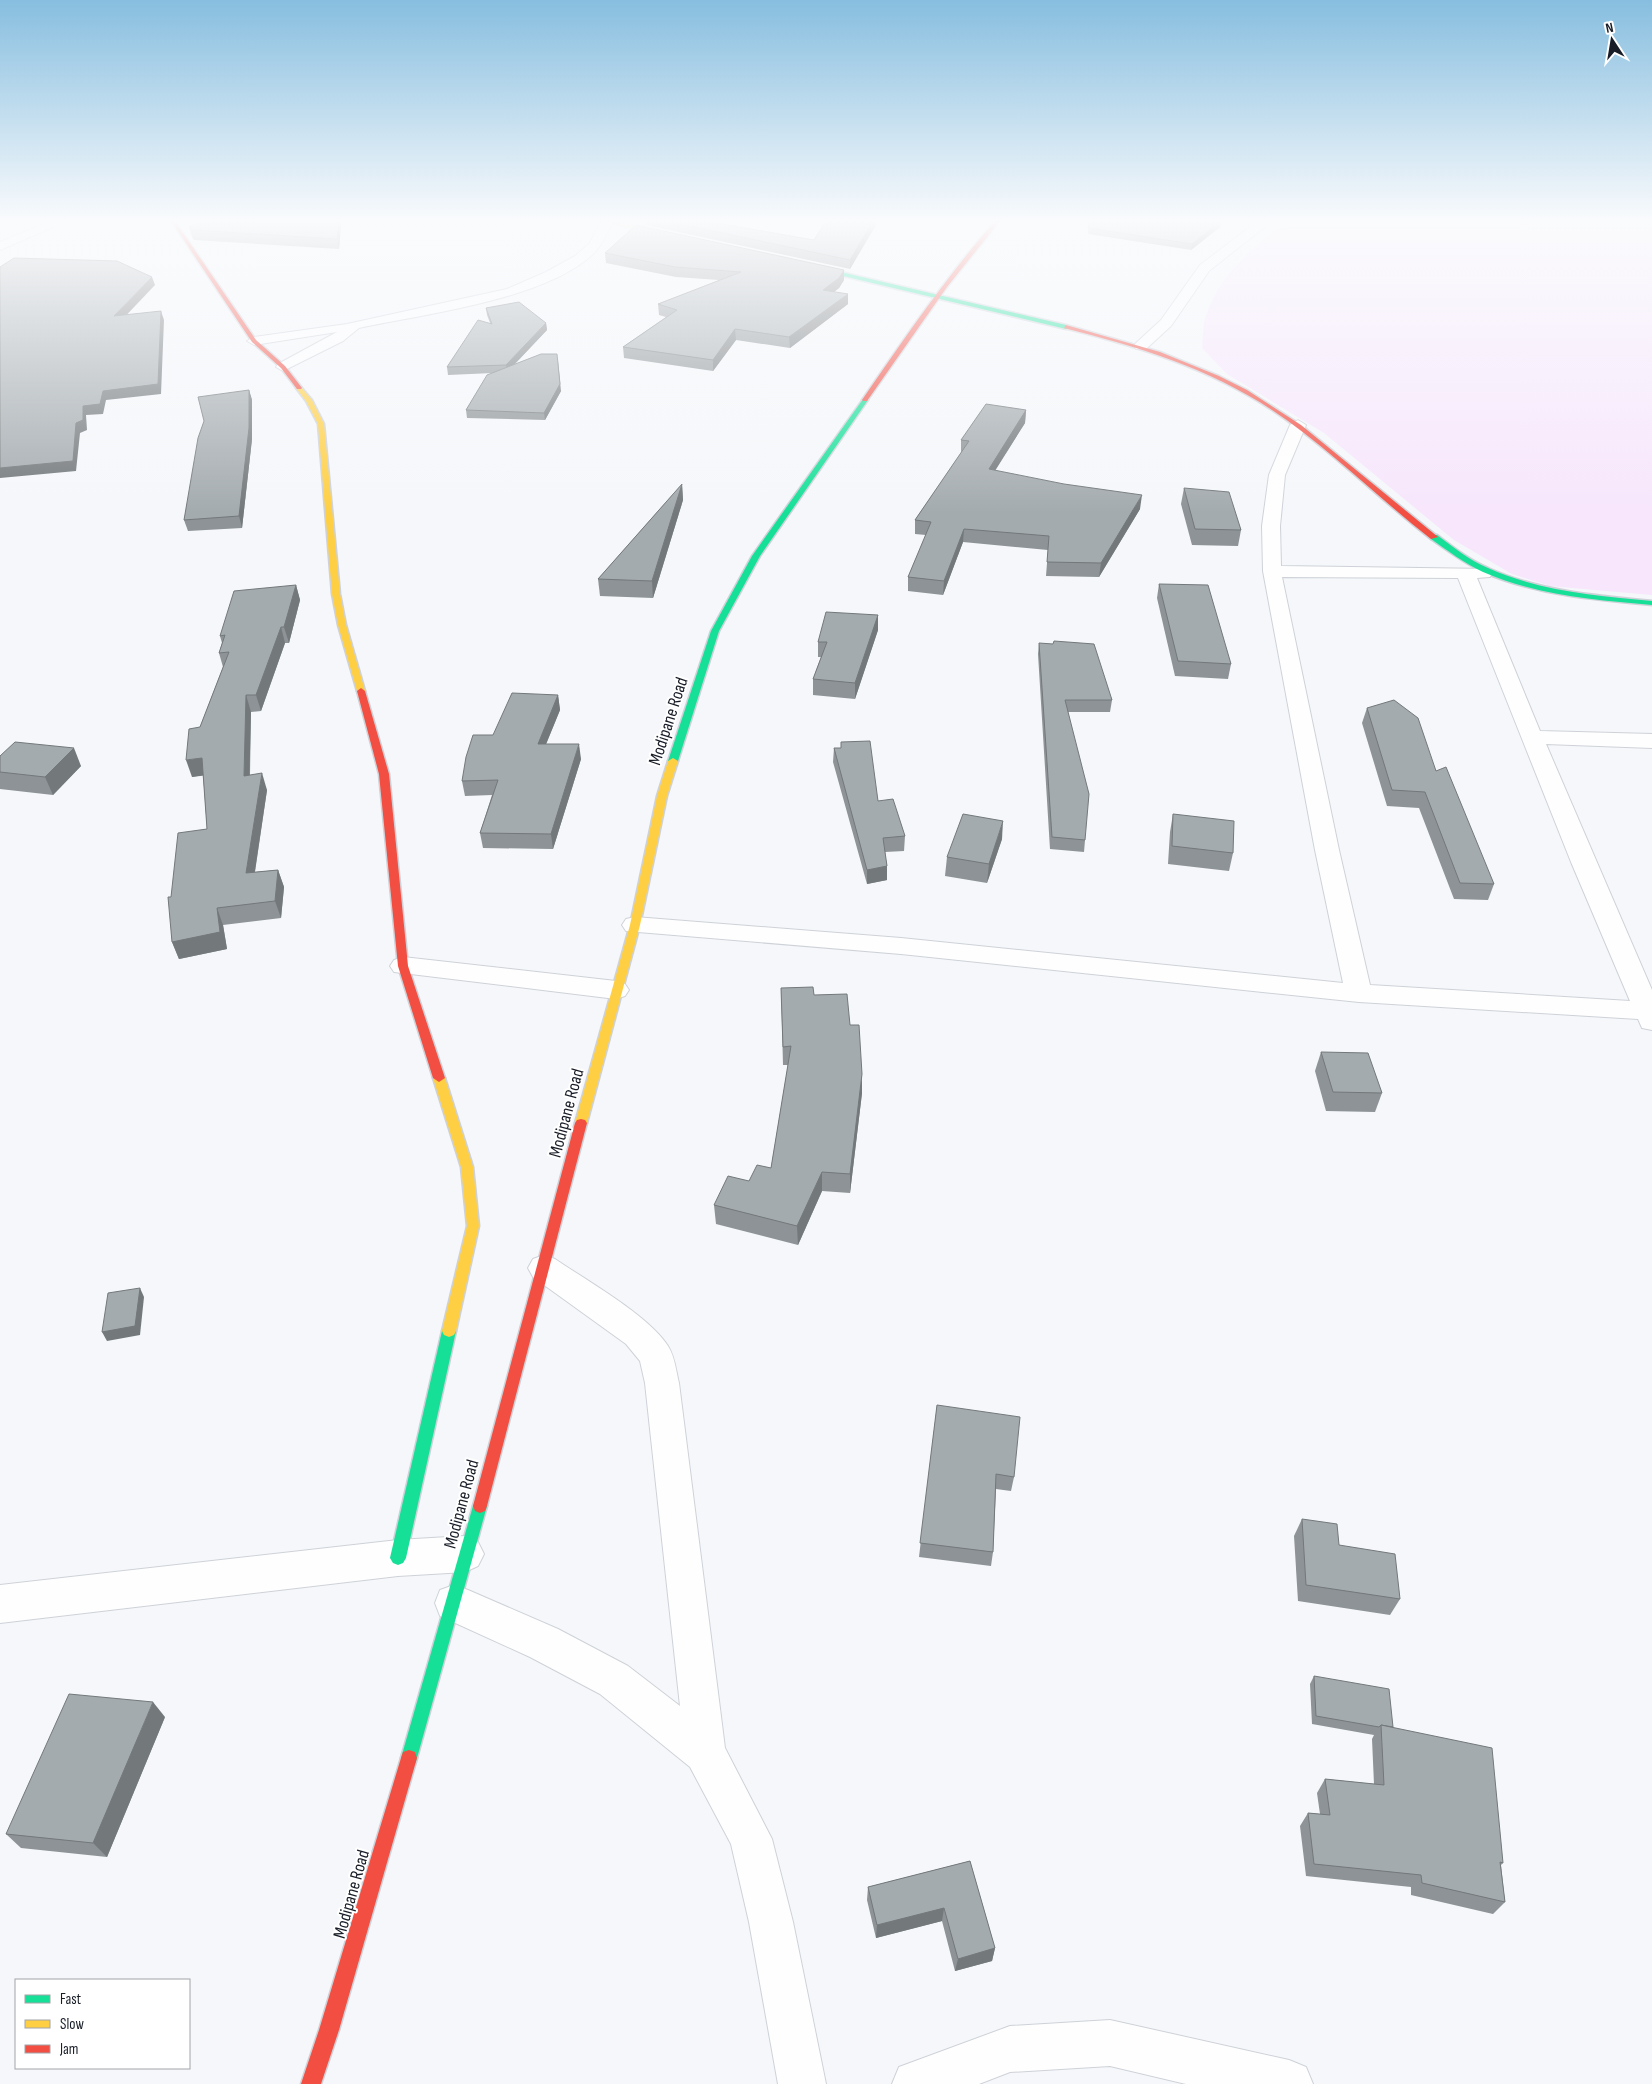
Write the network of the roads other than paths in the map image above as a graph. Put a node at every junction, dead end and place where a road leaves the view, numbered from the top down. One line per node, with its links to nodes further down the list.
1 (239, 318): 7 (street)
2 (386, 318): 6 (street)
3 (922, 318): 17 (street, Modipane Road)
4 (1031, 318): 8 (street)
5 (1169, 318): 8 (street)
6 (354, 325): 7 (street); 9 (street)
7 (254, 341): 9 (street)
8 (1141, 346): 10 (street)
9 (283, 367): 18 (street)
10 (1298, 425): 11 (street); 12 (street)
11 (1272, 571): 13 (street); 20 (street)
12 (1492, 573): 13 (street); 14 (street)
13 (1466, 574): 15 (street)
14 (1652, 603)
15 (1534, 737): 16 (street); 21 (street)
16 (1652, 741)
17 (635, 924): 19 (street, Modipane Road); 20 (street)
18 (403, 966): 19 (street); 24 (street)
19 (616, 990): 22 (street, Modipane Road)
20 (1359, 993): 21 (street)
21 (1651, 1014)
22 (544, 1268): 23 (street, Modipane Road); 27 (street)
23 (466, 1554): 24 (street); 25 (street, Modipane Road)
24 (398, 1558): 26 (street)
25 (454, 1603): 27 (street); 28 (street, Modipane Road)
26 (0, 1604)
27 (705, 1752): 29 (street)
28 (311, 2084)
29 (802, 2084)
30 (916, 2084): 31 (street)
31 (1289, 2084)

